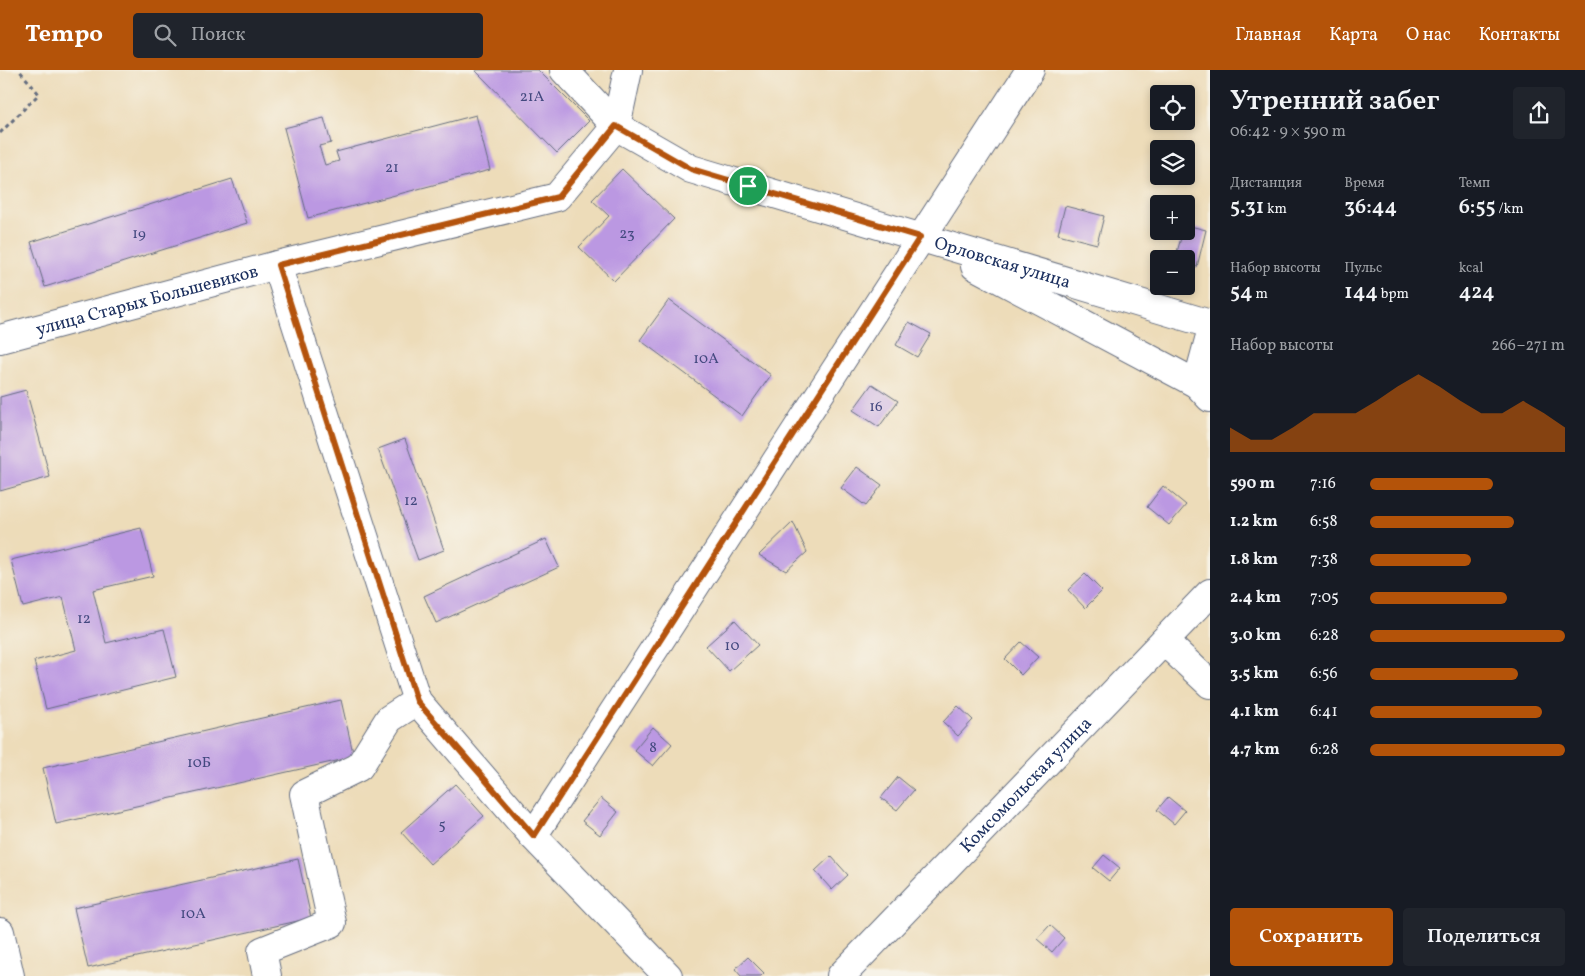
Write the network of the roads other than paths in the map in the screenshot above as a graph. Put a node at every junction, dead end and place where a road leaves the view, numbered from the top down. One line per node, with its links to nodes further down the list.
1 (564, 70): 4 (street, Орловская улица)
2 (628, 70): 4 (street)
3 (1030, 70): 5 (street)
4 (616, 126): 5 (street, Орловская улица); 6 (street, улица Старых Большевиков)
5 (920, 237): 7 (street, Орловская улица); 10 (street); 15 (street)
6 (278, 265): 9 (street, улица Старых Большевиков); 14 (street)
7 (1210, 324)
8 (1210, 336): 10 (street)
9 (0, 339)
10 (1204, 391)
11 (1210, 592): 12 (street, Комсомольская улица)
12 (1164, 641): 13 (street); 20 (street, Комсомольская улица)
13 (1210, 684)
14 (417, 701): 15 (street); 18 (street)
15 (534, 836): 19 (street)
16 (0, 932): 17 (street)
17 (10, 976)
18 (267, 976)
19 (668, 976)
20 (841, 976)

